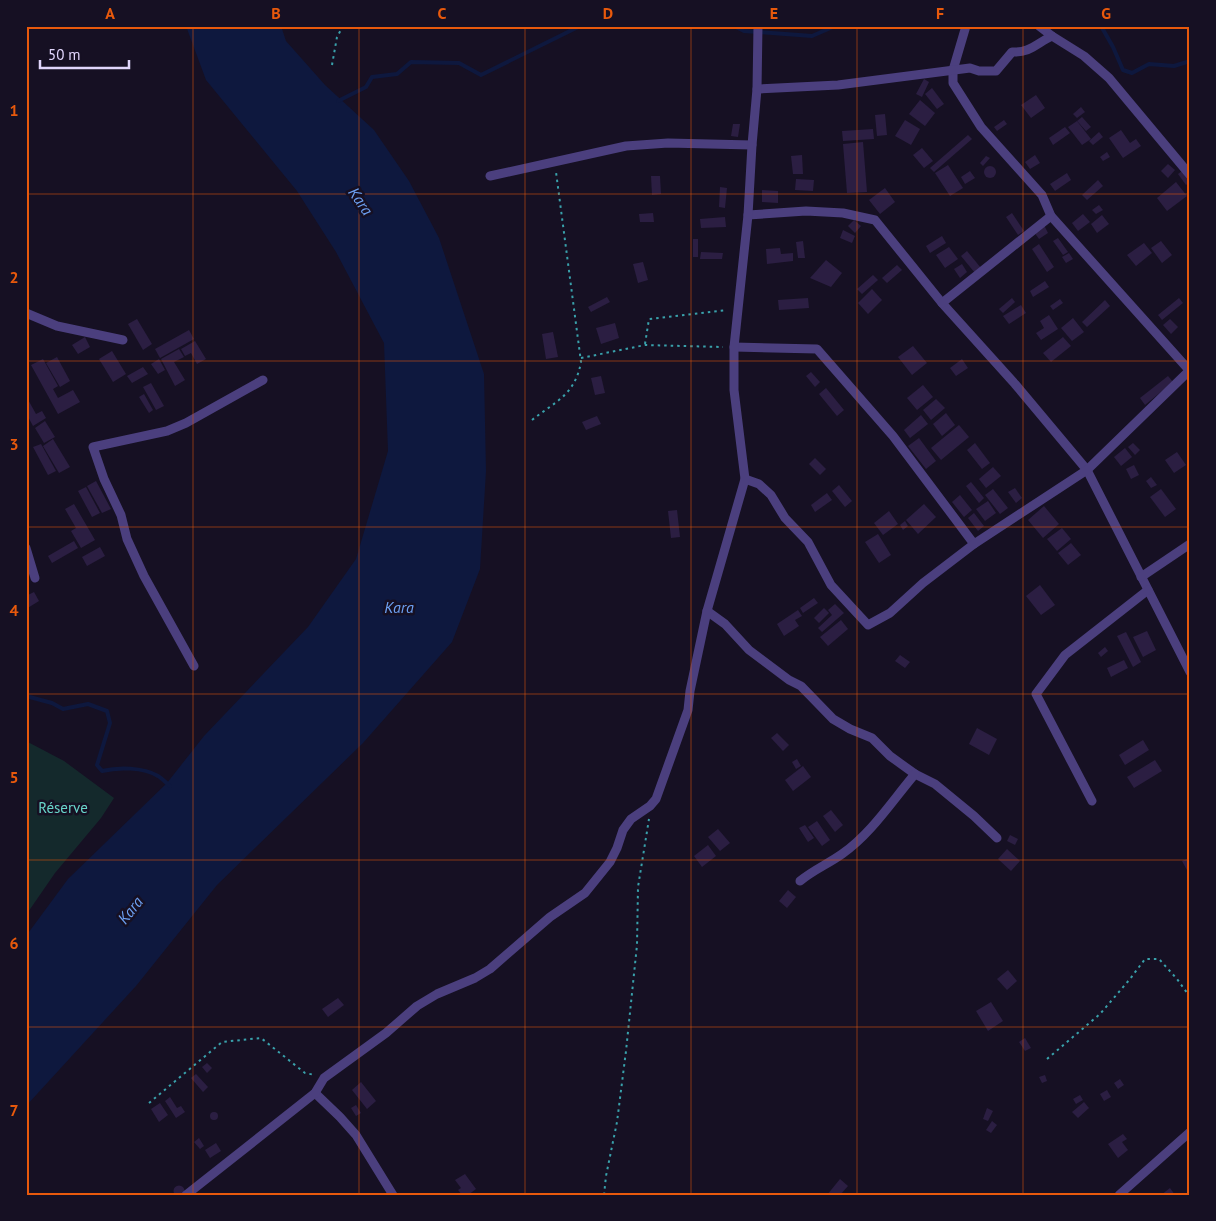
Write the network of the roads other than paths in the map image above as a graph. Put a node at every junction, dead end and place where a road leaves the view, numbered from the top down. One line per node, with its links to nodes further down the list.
1 (758, 26): 6 (street)
2 (966, 26): 5 (street)
3 (1039, 26): 4 (street)
4 (1052, 36): 5 (street); 8 (street)
5 (953, 70): 6 (street); 11 (street)
6 (757, 89): 7 (street)
7 (752, 145): 9 (street); 10 (street)
8 (1190, 175)
9 (490, 176)
10 (748, 215): 12 (street); 15 (street)
11 (1051, 216): 12 (street); 16 (street)
12 (942, 304): 18 (street)
13 (26, 314): 14 (street)
14 (123, 340)
15 (734, 348): 19 (street); 20 (street)
16 (1190, 370): 18 (street)
17 (263, 380): 27 (street)
18 (1087, 470): 20 (street); 23 (street)
19 (745, 478): 20 (street); 26 (street)
20 (974, 544)
21 (1190, 544): 23 (street)
22 (26, 548): 24 (street)
23 (1141, 577): 25 (street)
24 (35, 578)
25 (1148, 590): 28 (street); 30 (street)
26 (707, 611): 29 (street); 33 (street)
27 (194, 666)
28 (1190, 672)
29 (915, 774): 31 (street); 32 (street)
30 (1092, 801)
31 (997, 838)
32 (800, 881)
33 (315, 1093): 35 (street); 36 (street)
34 (1190, 1132): 37 (street)
35 (186, 1195)
36 (393, 1195)
37 (1119, 1195)

